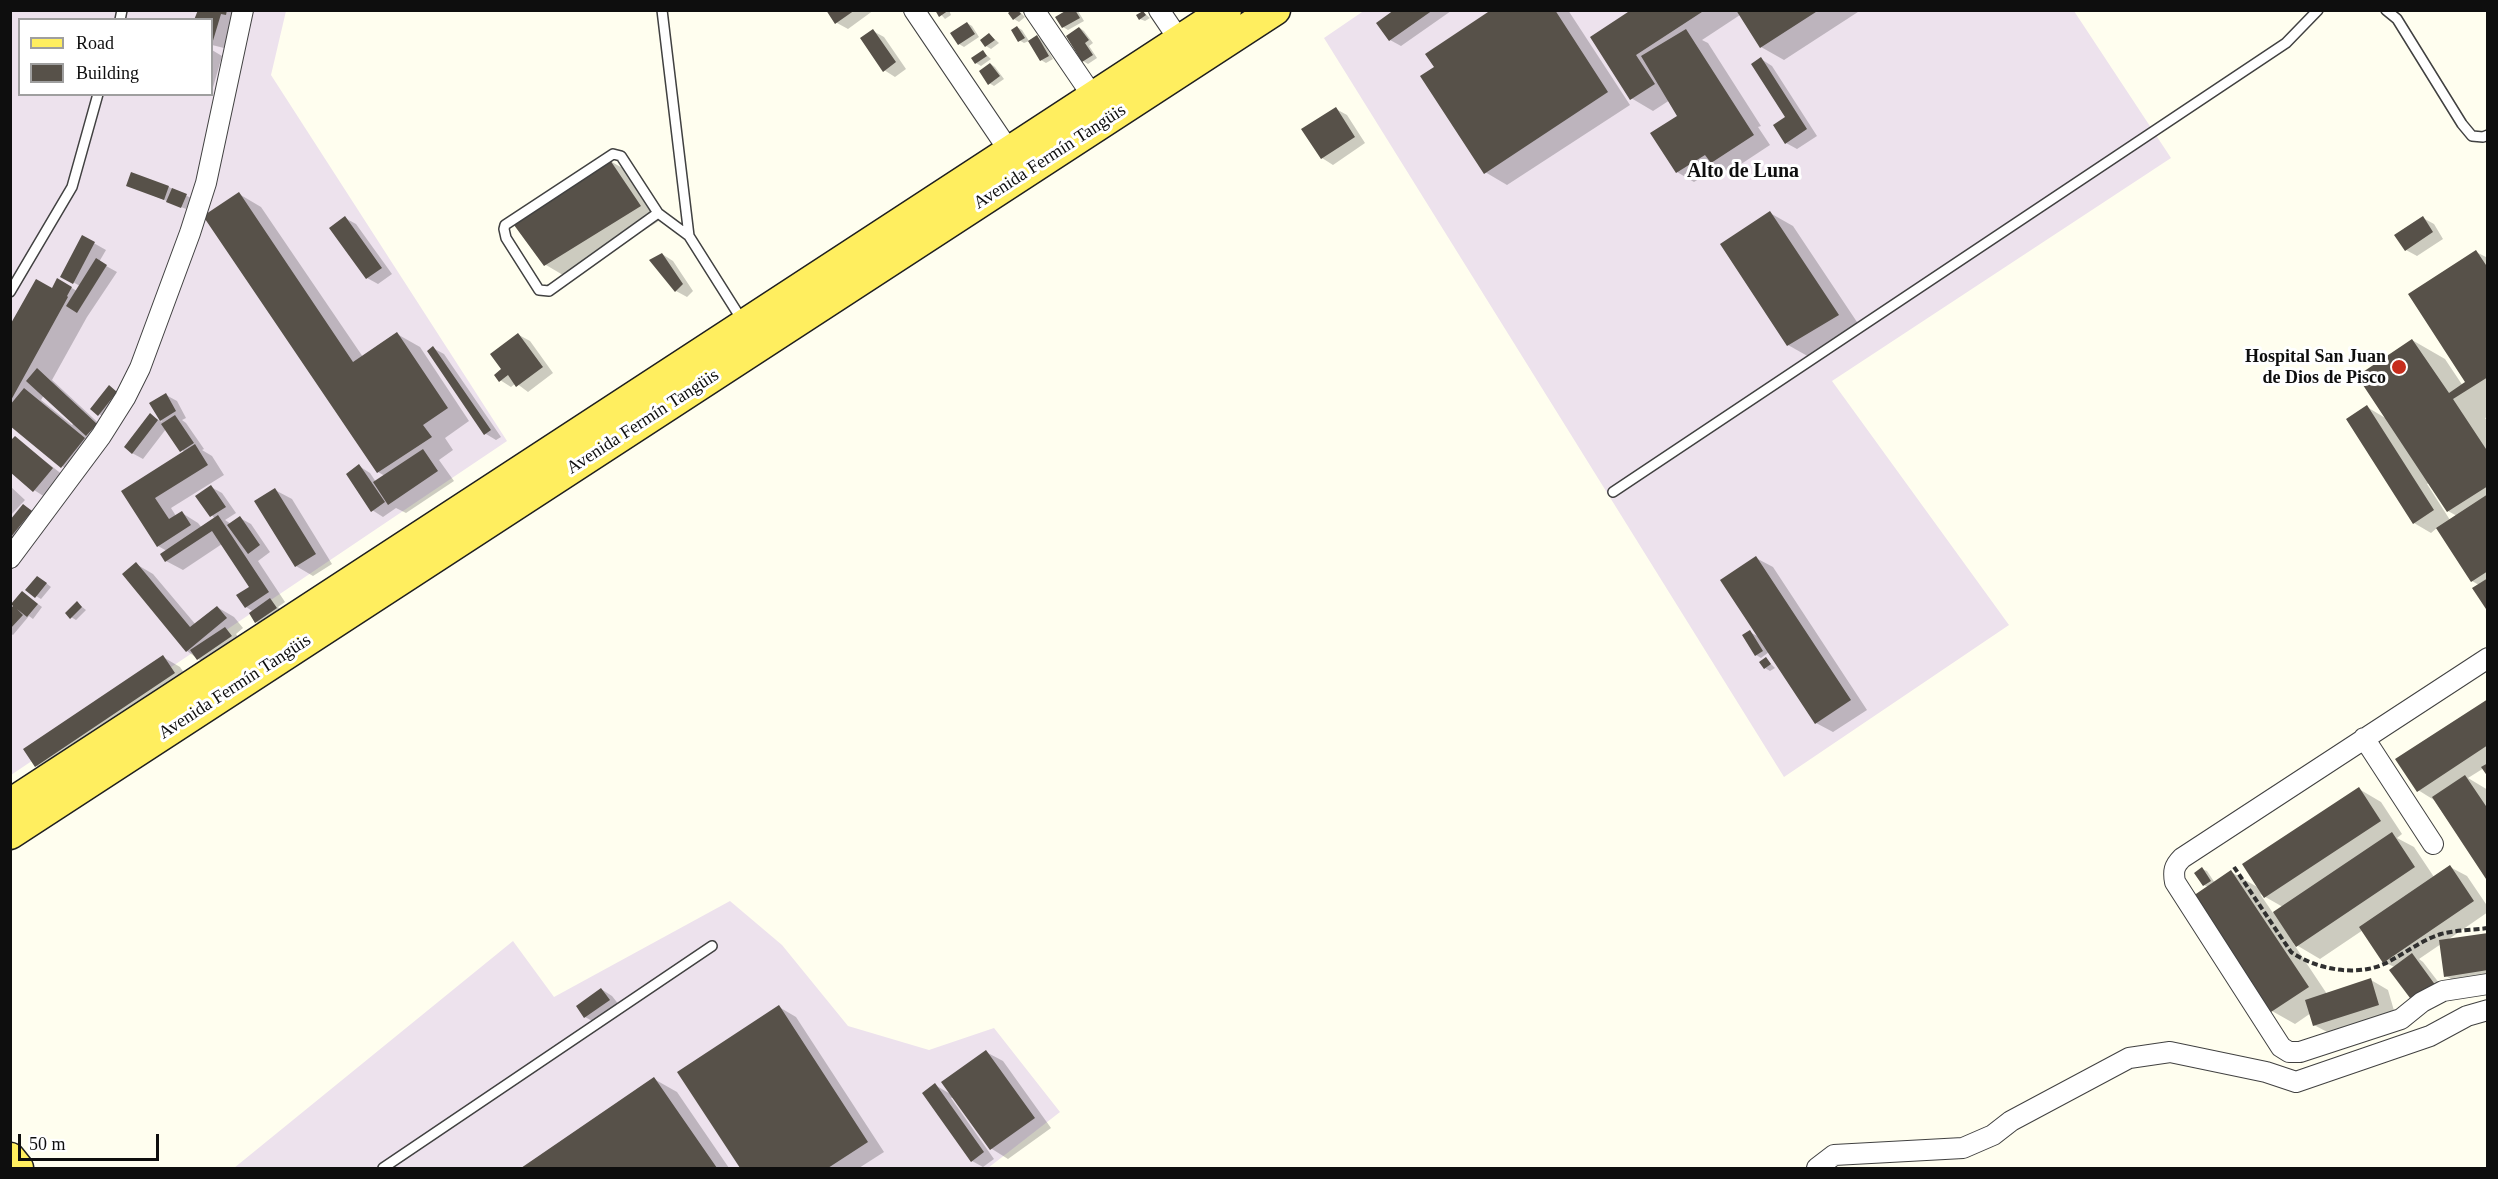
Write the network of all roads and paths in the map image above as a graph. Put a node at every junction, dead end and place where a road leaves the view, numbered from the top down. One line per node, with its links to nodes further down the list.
1 (243, 10): 20 (street)
2 (662, 10): 16 (lane)
3 (914, 10): 14 (street)
4 (1034, 10): 12 (street)
5 (1158, 10): 10 (street)
6 (1226, 10): 10 (main road, Avenida Fermín Tangüis)
7 (1275, 10): 22 (main road, Avenida Fermín Tangüis)
8 (2318, 10): 19 (lane)
9 (2386, 10): 13 (lane)
10 (1179, 41): 12 (main road, Avenida Fermín Tangüis)
11 (98, 96): 17 (lane)
12 (1094, 98): 14 (main road, Avenida Fermín Tangüis)
13 (2487, 135)
14 (1010, 152): 18 (main road, Avenida Fermín Tangüis)
15 (658, 213): 15 (lane); 16 (lane)
16 (689, 236): 18 (lane)
17 (10, 292)
18 (745, 325): 22 (main road, Avenida Fermín Tangüis)
19 (1613, 492)
20 (10, 558)
21 (2487, 658): 23 (street)
22 (256, 659): 24 (main road, Avenida Fermín Tangüis); 25 (main road, Avenida Fermín Tangüis)
23 (2364, 738): 26 (street); 30 (street)
24 (10, 804)
25 (10, 834)
26 (2433, 844)
27 (2234, 867): 28 (path)
28 (2487, 928)
29 (712, 946): 34 (lane)
30 (2487, 984)
31 (2487, 1010): 35 (street)
32 (10, 1158): 33 (main road)
33 (18, 1168)
34 (383, 1168)
35 (1817, 1168)

